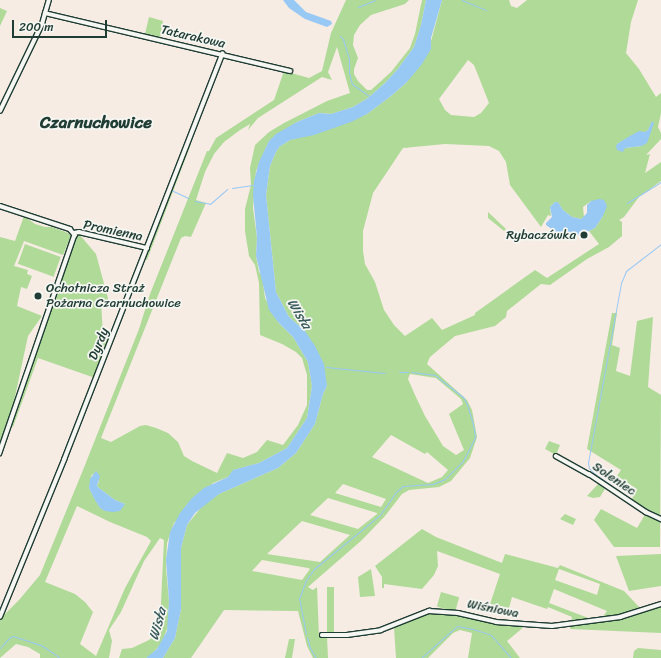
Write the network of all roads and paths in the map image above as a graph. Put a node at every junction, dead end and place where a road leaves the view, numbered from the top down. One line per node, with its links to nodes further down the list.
1 (49, 0): 2 (street)
2 (45, 13): 3 (street, Tatarakowa); 5 (street)
3 (222, 54): 4 (street, Tatarakowa); 8 (street, Dyrdy)
4 (290, 70)
5 (0, 111)
6 (0, 206): 7 (street, Promienna)
7 (74, 233): 8 (street, Promienna); 9 (street)
8 (147, 248): 13 (street, Dyrdy)
9 (0, 453)
10 (556, 456): 11 (street, Soleniec)
11 (661, 519)
12 (661, 604): 14 (street, Wiśniowa)
13 (0, 617)
14 (322, 635)

